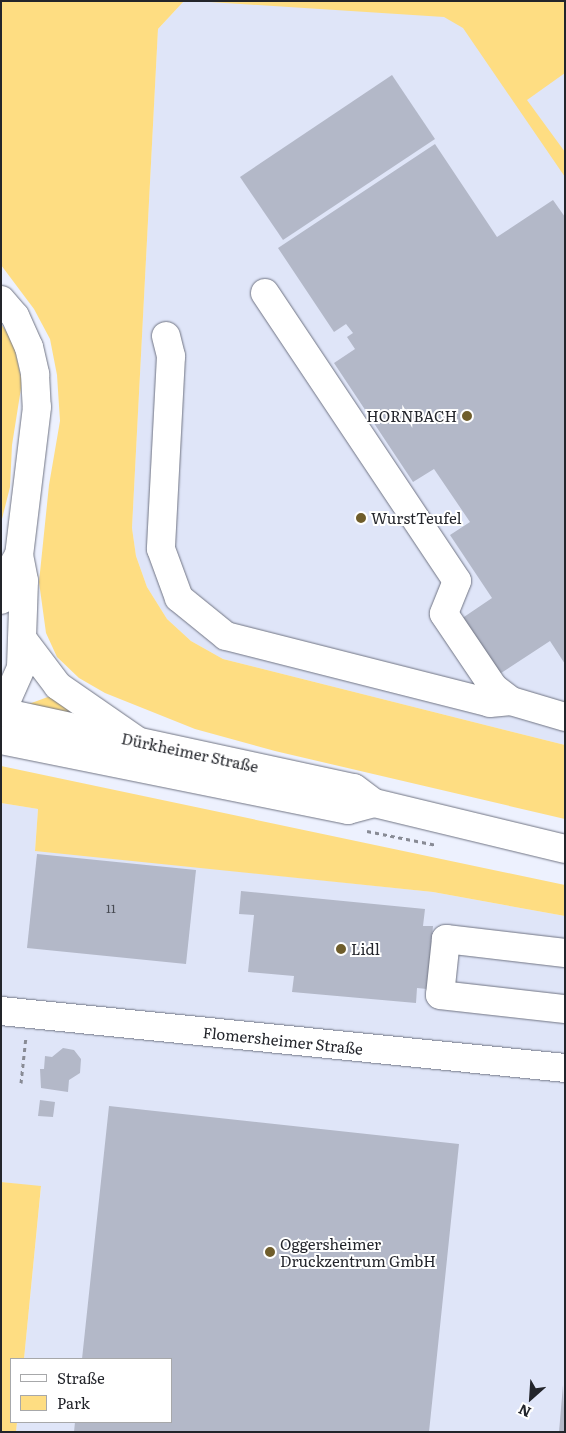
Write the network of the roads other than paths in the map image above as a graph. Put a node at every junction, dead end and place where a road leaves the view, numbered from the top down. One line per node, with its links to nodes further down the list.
1 (265, 293): 7 (main road)
2 (1, 300): 4 (main road)
3 (166, 336): 7 (main road)
4 (19, 555): 5 (main road); 6 (main road)
5 (1, 600)
6 (24, 641): 8 (main road); 11 (main road)
7 (511, 701): 9 (main road)
8 (2, 712): 11 (main road, Dürkheimer Straße)
9 (565, 717)
10 (1, 740): 12 (main road, Dürkheimer Straße)
11 (136, 740): 12 (main road, Dürkheimer Straße)
12 (374, 803): 13 (main road, Dürkheimer Straße)
13 (565, 848)
14 (565, 953): 15 (main road)
15 (565, 1008)
16 (1, 1011): 17 (main road, Flomersheimer Straße)
17 (565, 1068)

